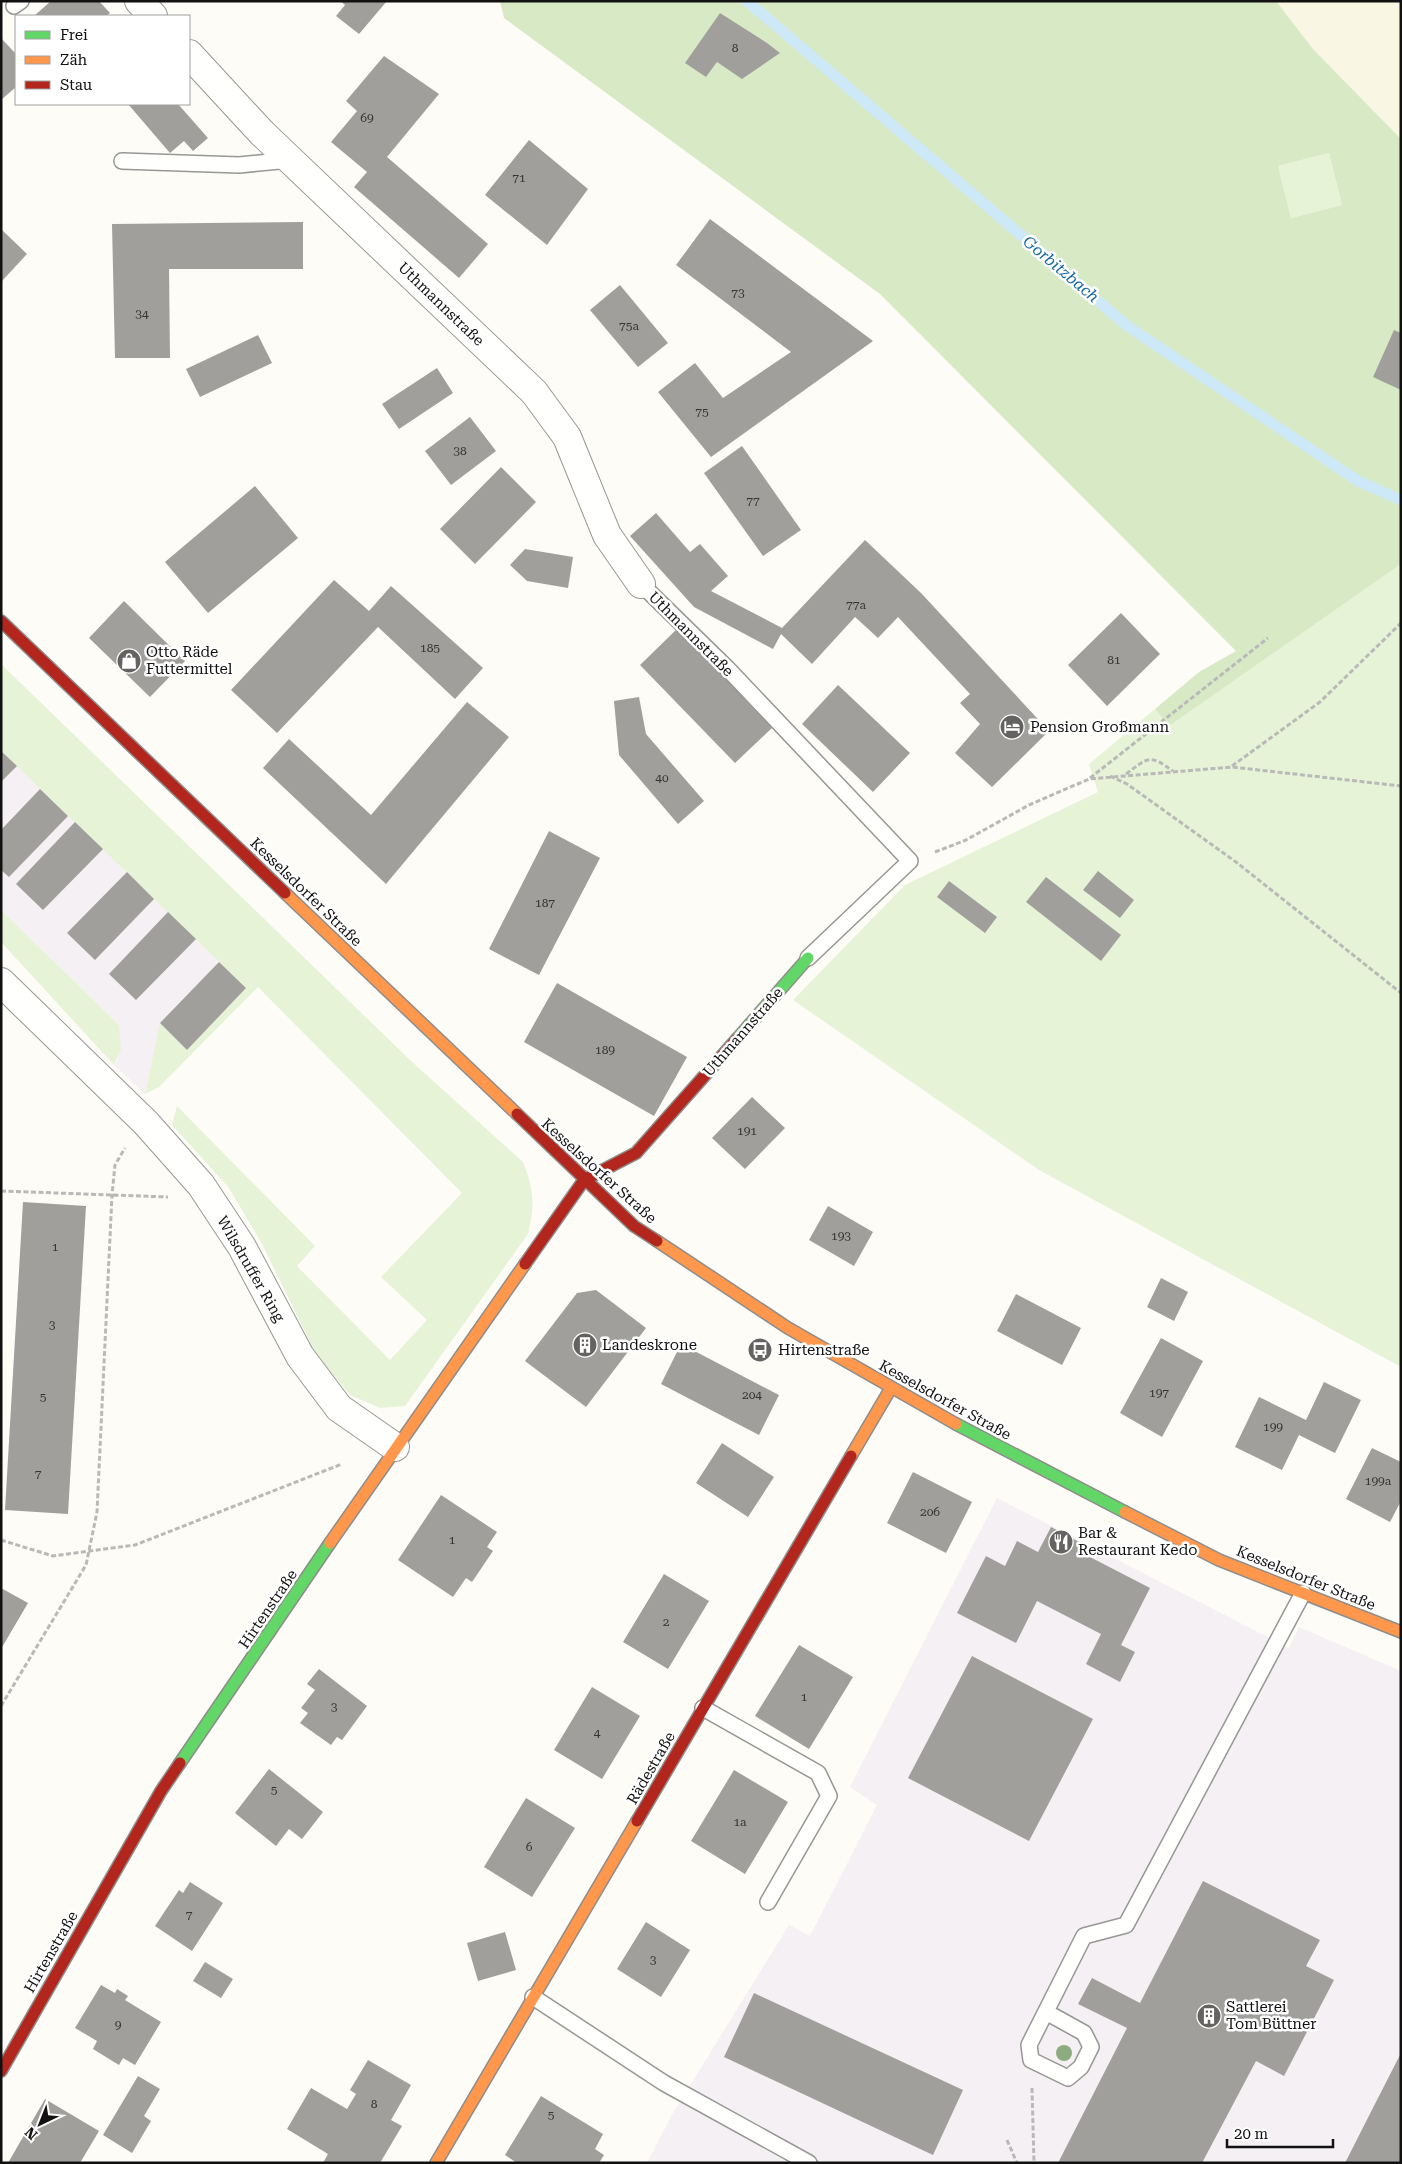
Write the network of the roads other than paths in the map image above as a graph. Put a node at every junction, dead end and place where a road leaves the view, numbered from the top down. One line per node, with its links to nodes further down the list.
1 (139, 1): 2 (street)
2 (152, 15)
3 (190, 55): 4 (street, Uthmannstraße)
4 (290, 160): 5 (lane); 6 (street, Uthmannstraße)
5 (122, 161)
6 (641, 584): 8 (lane, Uthmannstraße)
7 (1, 621): 10 (street, Kesselsdorfer Straße)
8 (808, 958): 10 (street, Uthmannstraße)
9 (1, 982): 12 (street, Wilsdruffer Ring)
10 (584, 1180): 11 (street, Kesselsdorfer Straße); 12 (street, Hirtenstraße)
11 (891, 1388): 13 (street, Kesselsdorfer Straße); 15 (street, Rädestraße)
12 (395, 1447): 19 (street, Hirtenstraße)
13 (1303, 1593): 14 (street, Kesselsdorfer Straße); 18 (lane)
14 (1401, 1632)
15 (703, 1708): 16 (lane); 17 (street, Rädestraße)
16 (768, 1902)
17 (533, 1998): 20 (street, Rädestraße); 21 (lane)
18 (1046, 2012): 18 (lane)
19 (1, 2071)
20 (436, 2163)
21 (809, 2163)

